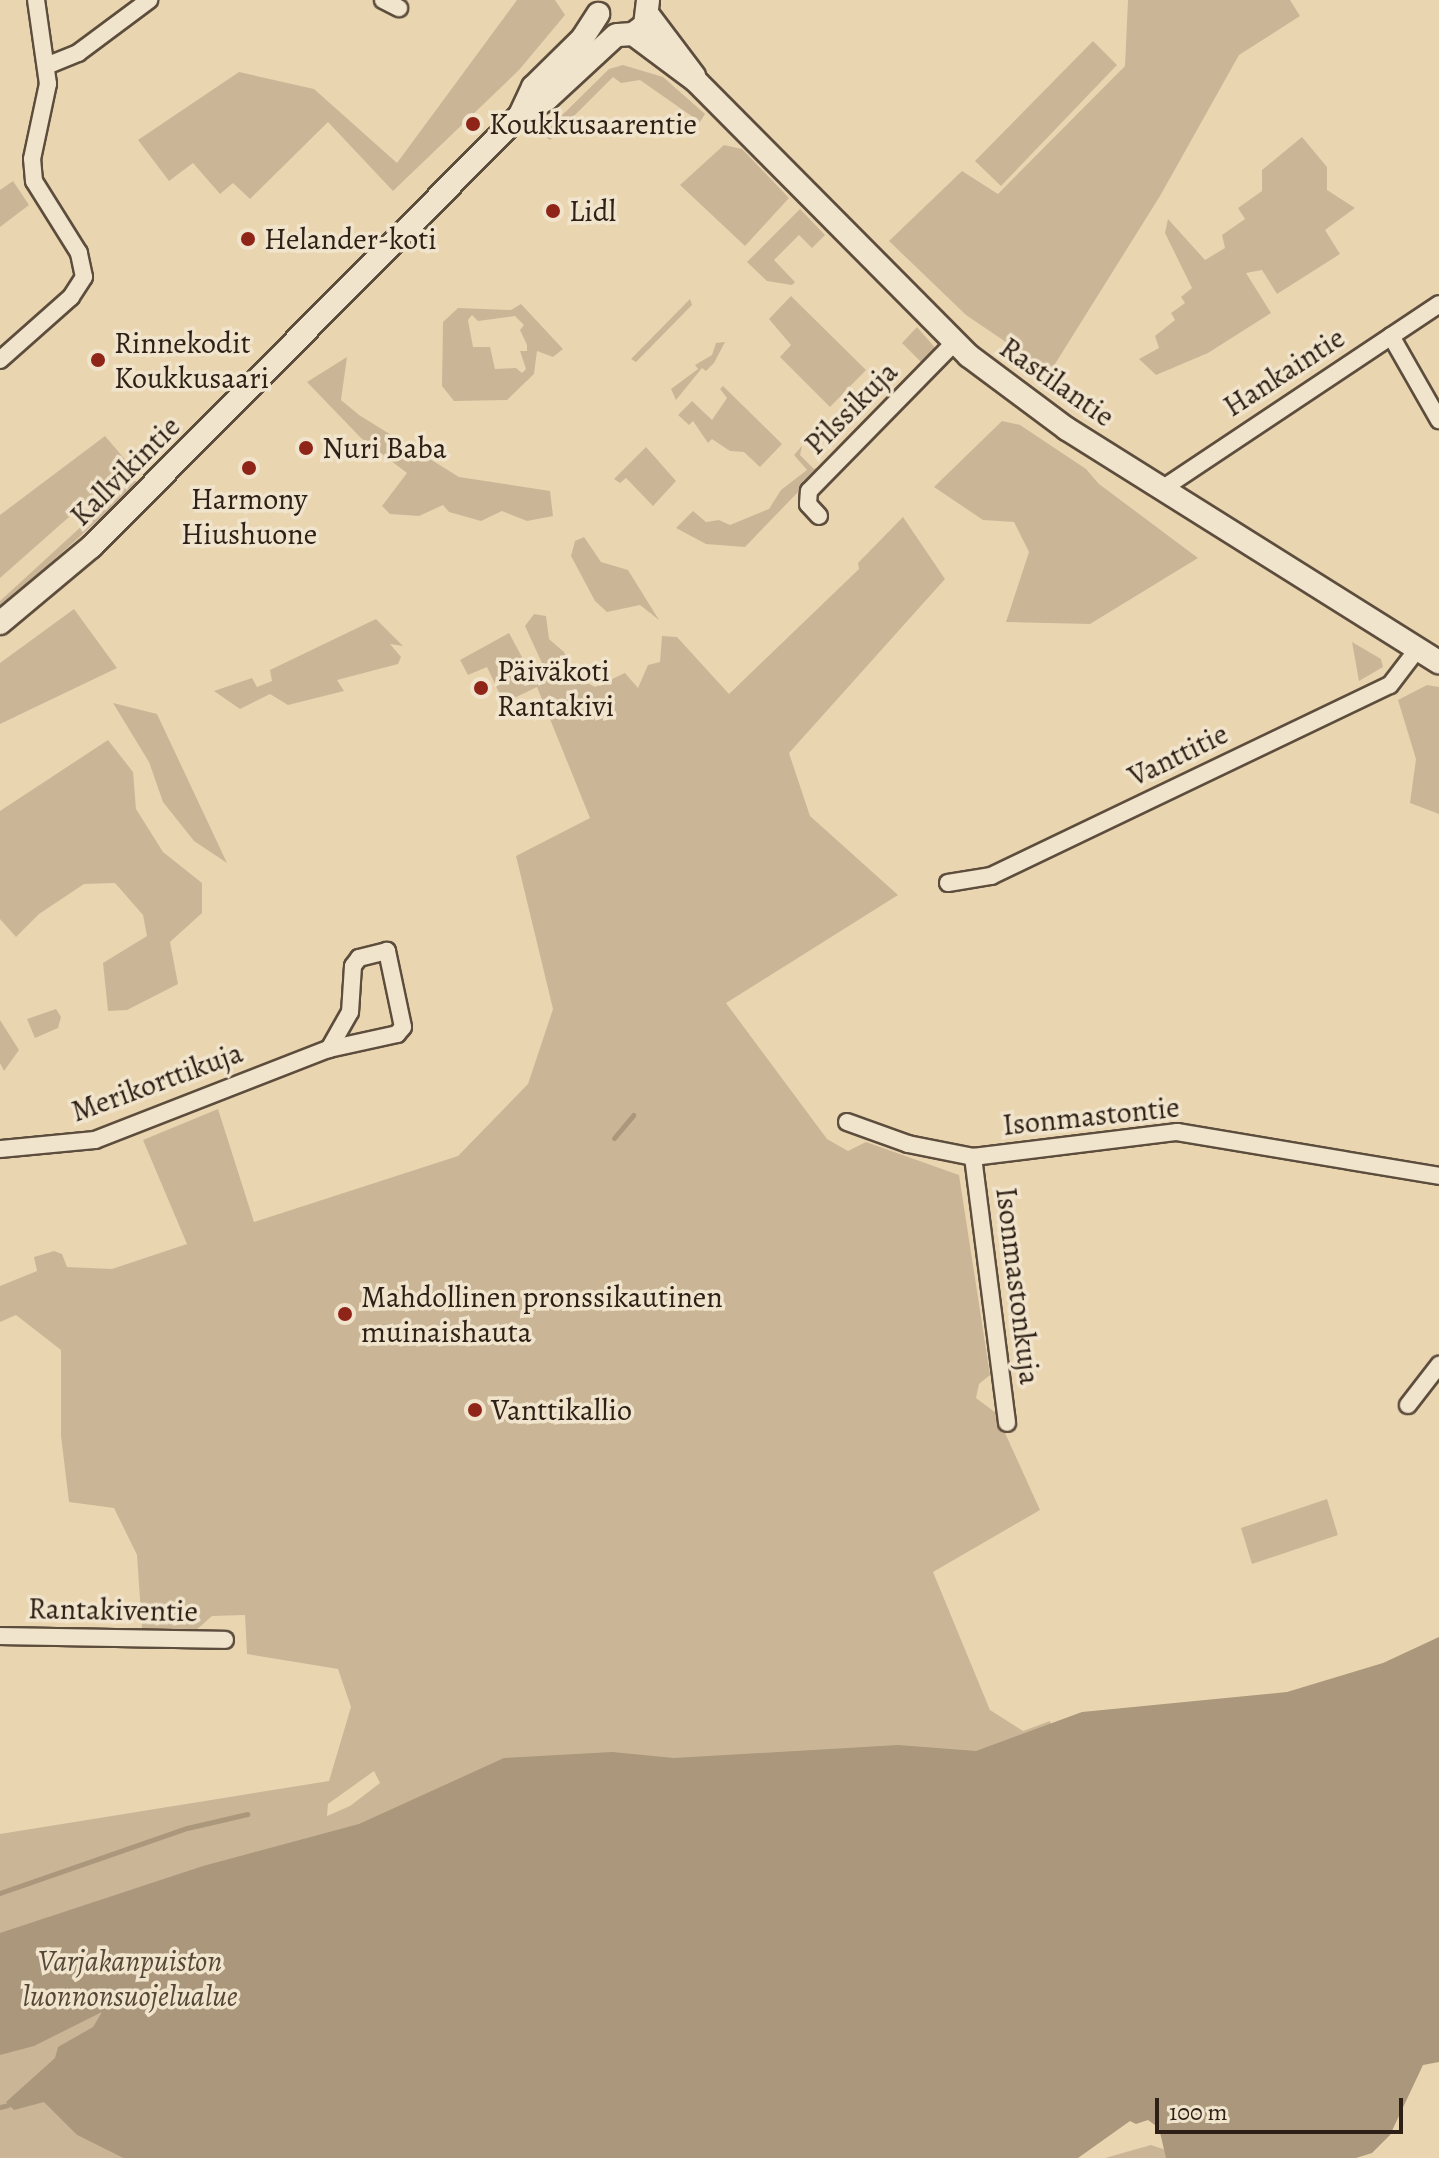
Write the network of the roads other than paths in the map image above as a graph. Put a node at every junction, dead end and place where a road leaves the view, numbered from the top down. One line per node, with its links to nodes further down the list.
1 (36, 0): 6 (street)
2 (149, 0): 6 (street)
3 (650, 5): 5 (street, Kallvikintie); 7 (street, Rastilantie)
4 (599, 7): 5 (street, Rastilantie); 8 (street, Kallvikintie)
5 (624, 34): 7 (street, Rastilantie); 8 (street, Kallvikintie)
6 (46, 66): 12 (street)
7 (696, 81): 11 (street, Rastilantie)
8 (520, 115): 16 (street, Kallvikintie)
9 (1439, 304): 10 (street, Hankaintie)
10 (1391, 336): 13 (street); 14 (street, Hankaintie)
11 (954, 343): 14 (street, Rastilantie); 15 (street, Pilssikuja)
12 (0, 360)
13 (1439, 420)
14 (1162, 489): 17 (street, Rastilantie)
15 (819, 516)
16 (0, 623)
17 (1416, 651): 18 (street, Rastilantie); 19 (street, Vanttitie)
18 (1439, 662)
19 (948, 883)
20 (329, 1049): 20 (street, Merikorttikuja); 22 (street, Merikorttikuja)
21 (847, 1122): 23 (street, Isonmastontie)
22 (0, 1149)
23 (973, 1157): 24 (street, Isonmastontie); 27 (street, Isonmastonkuja)
24 (1439, 1176)
25 (1439, 1365): 26 (street)
26 (1408, 1405)
27 (1007, 1423)
28 (0, 1636): 29 (street, Rantakiventie)
29 (225, 1640)

